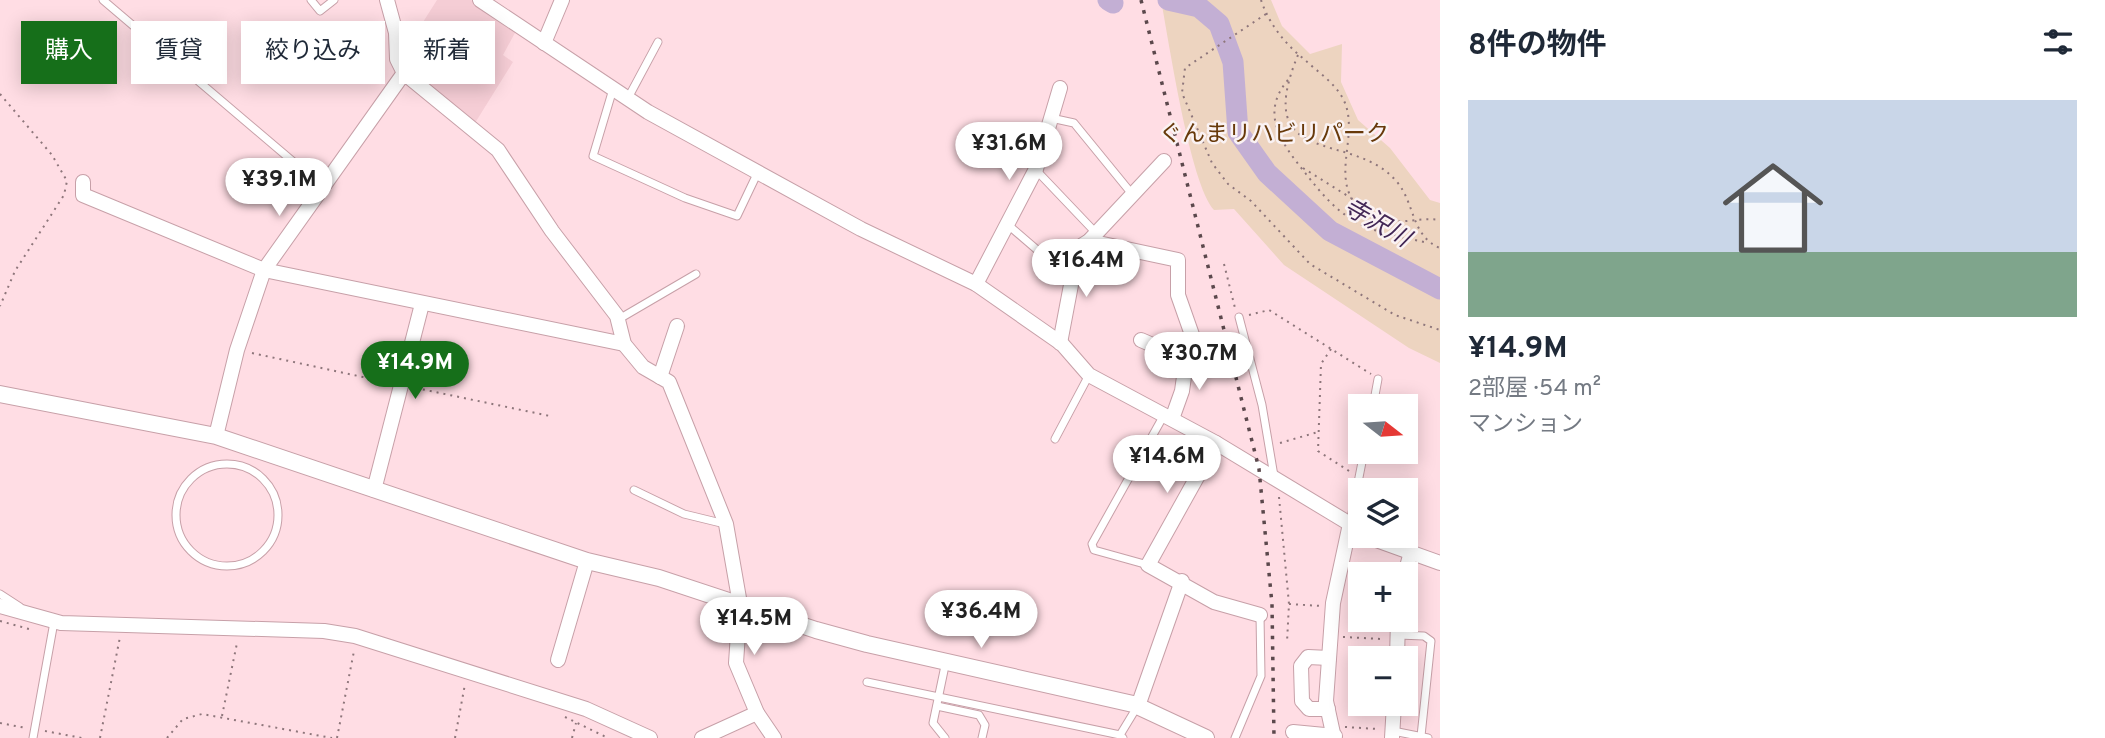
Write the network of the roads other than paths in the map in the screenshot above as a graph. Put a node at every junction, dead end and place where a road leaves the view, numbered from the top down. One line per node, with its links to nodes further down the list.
1 (103, 0): 20 (lane)
2 (311, 0): 3 (lane)
3 (334, 0)
4 (387, 0): 9 (street)
5 (480, 0): 8 (street)
6 (562, 0): 8 (street)
7 (657, 42): 14 (lane)
8 (544, 43): 13 (street)
9 (399, 64)
10 (399, 80): 20 (street)
11 (417, 84): 30 (street)
12 (1060, 88): 15 (street)
13 (613, 89): 14 (street); 18 (lane)
14 (628, 98): 18 (street)
15 (1051, 118): 17 (street); 21 (lane)
16 (1164, 161): 21 (street)
17 (1035, 169): 22 (street); 23 (lane)
18 (757, 174): 27 (street)
19 (83, 182): 24 (street)
20 (323, 187): 24 (street)
21 (1133, 194): 23 (street)
22 (1007, 224): 26 (lane); 27 (street)
23 (1092, 237): 26 (street); 34 (street); 35 (street)
24 (264, 270): 28 (street); 42 (street)
25 (696, 274): 30 (lane)
26 (1072, 280): 34 (street)
27 (976, 284): 34 (street)
28 (422, 304): 33 (street); 48 (street)
29 (1239, 317): 47 (lane)
30 (618, 319): 33 (street)
31 (677, 326): 37 (street)
32 (1141, 340): 35 (street)
33 (624, 344): 37 (street)
34 (1064, 347): 36 (street)
35 (1186, 355): 41 (street)
36 (1089, 375): 41 (street); 43 (lane)
37 (660, 377): 50 (street)
38 (1378, 379): 40 (lane)
39 (0, 394): 42 (street)
40 (1375, 394)
41 (1168, 417): 44 (street); 58 (lane)
42 (216, 436): 45 (street)
43 (1055, 439)
44 (1216, 443): 47 (street); 58 (street)
45 (252, 448): 46 (lane); 48 (street)
46 (246, 467): 46 (lane)
47 (1276, 481): 51 (street)
48 (374, 490): 55 (street)
49 (634, 490): 50 (lane)
50 (726, 524): 61 (street)
51 (1348, 525)
52 (1349, 548): 69 (street)
53 (1399, 548): 54 (street)
54 (1410, 552): 56 (street); 57 (street)
55 (587, 561): 61 (street); 70 (street)
56 (1408, 562)
57 (1440, 563)
58 (1148, 565): 59 (street)
59 (1182, 581): 63 (street); 75 (street)
60 (0, 594): 64 (lane)
61 (740, 604): 71 (street); 77 (street)
62 (0, 606): 64 (street)
63 (1260, 615): 91 (lane)
64 (34, 616): 65 (street)
65 (54, 627): 84 (lane); 85 (street)
66 (1398, 632): 67 (street)
67 (1398, 638): 68 (street); 83 (lane)
68 (1398, 646)
69 (1329, 658): 76 (street); 76 (street)
70 (558, 660)
71 (946, 661): 73 (lane); 75 (street)
72 (867, 682): 73 (lane)
73 (939, 697): 74 (lane); 82 (lane)
74 (937, 706): 88 (lane); 89 (lane)
75 (1138, 706): 82 (lane); 90 (street)
76 (1328, 709): 80 (street)
77 (757, 713): 86 (street); 87 (street)
78 (1393, 716): 81 (street)
79 (1293, 733): 80 (street)
80 (1334, 733)
81 (1392, 734): 83 (lane)
82 (1122, 736)
83 (1425, 737)
84 (33, 738)
85 (650, 738)
86 (702, 738)
87 (774, 738)
88 (945, 738)
89 (982, 738)
90 (1206, 738)
91 (1235, 738)

